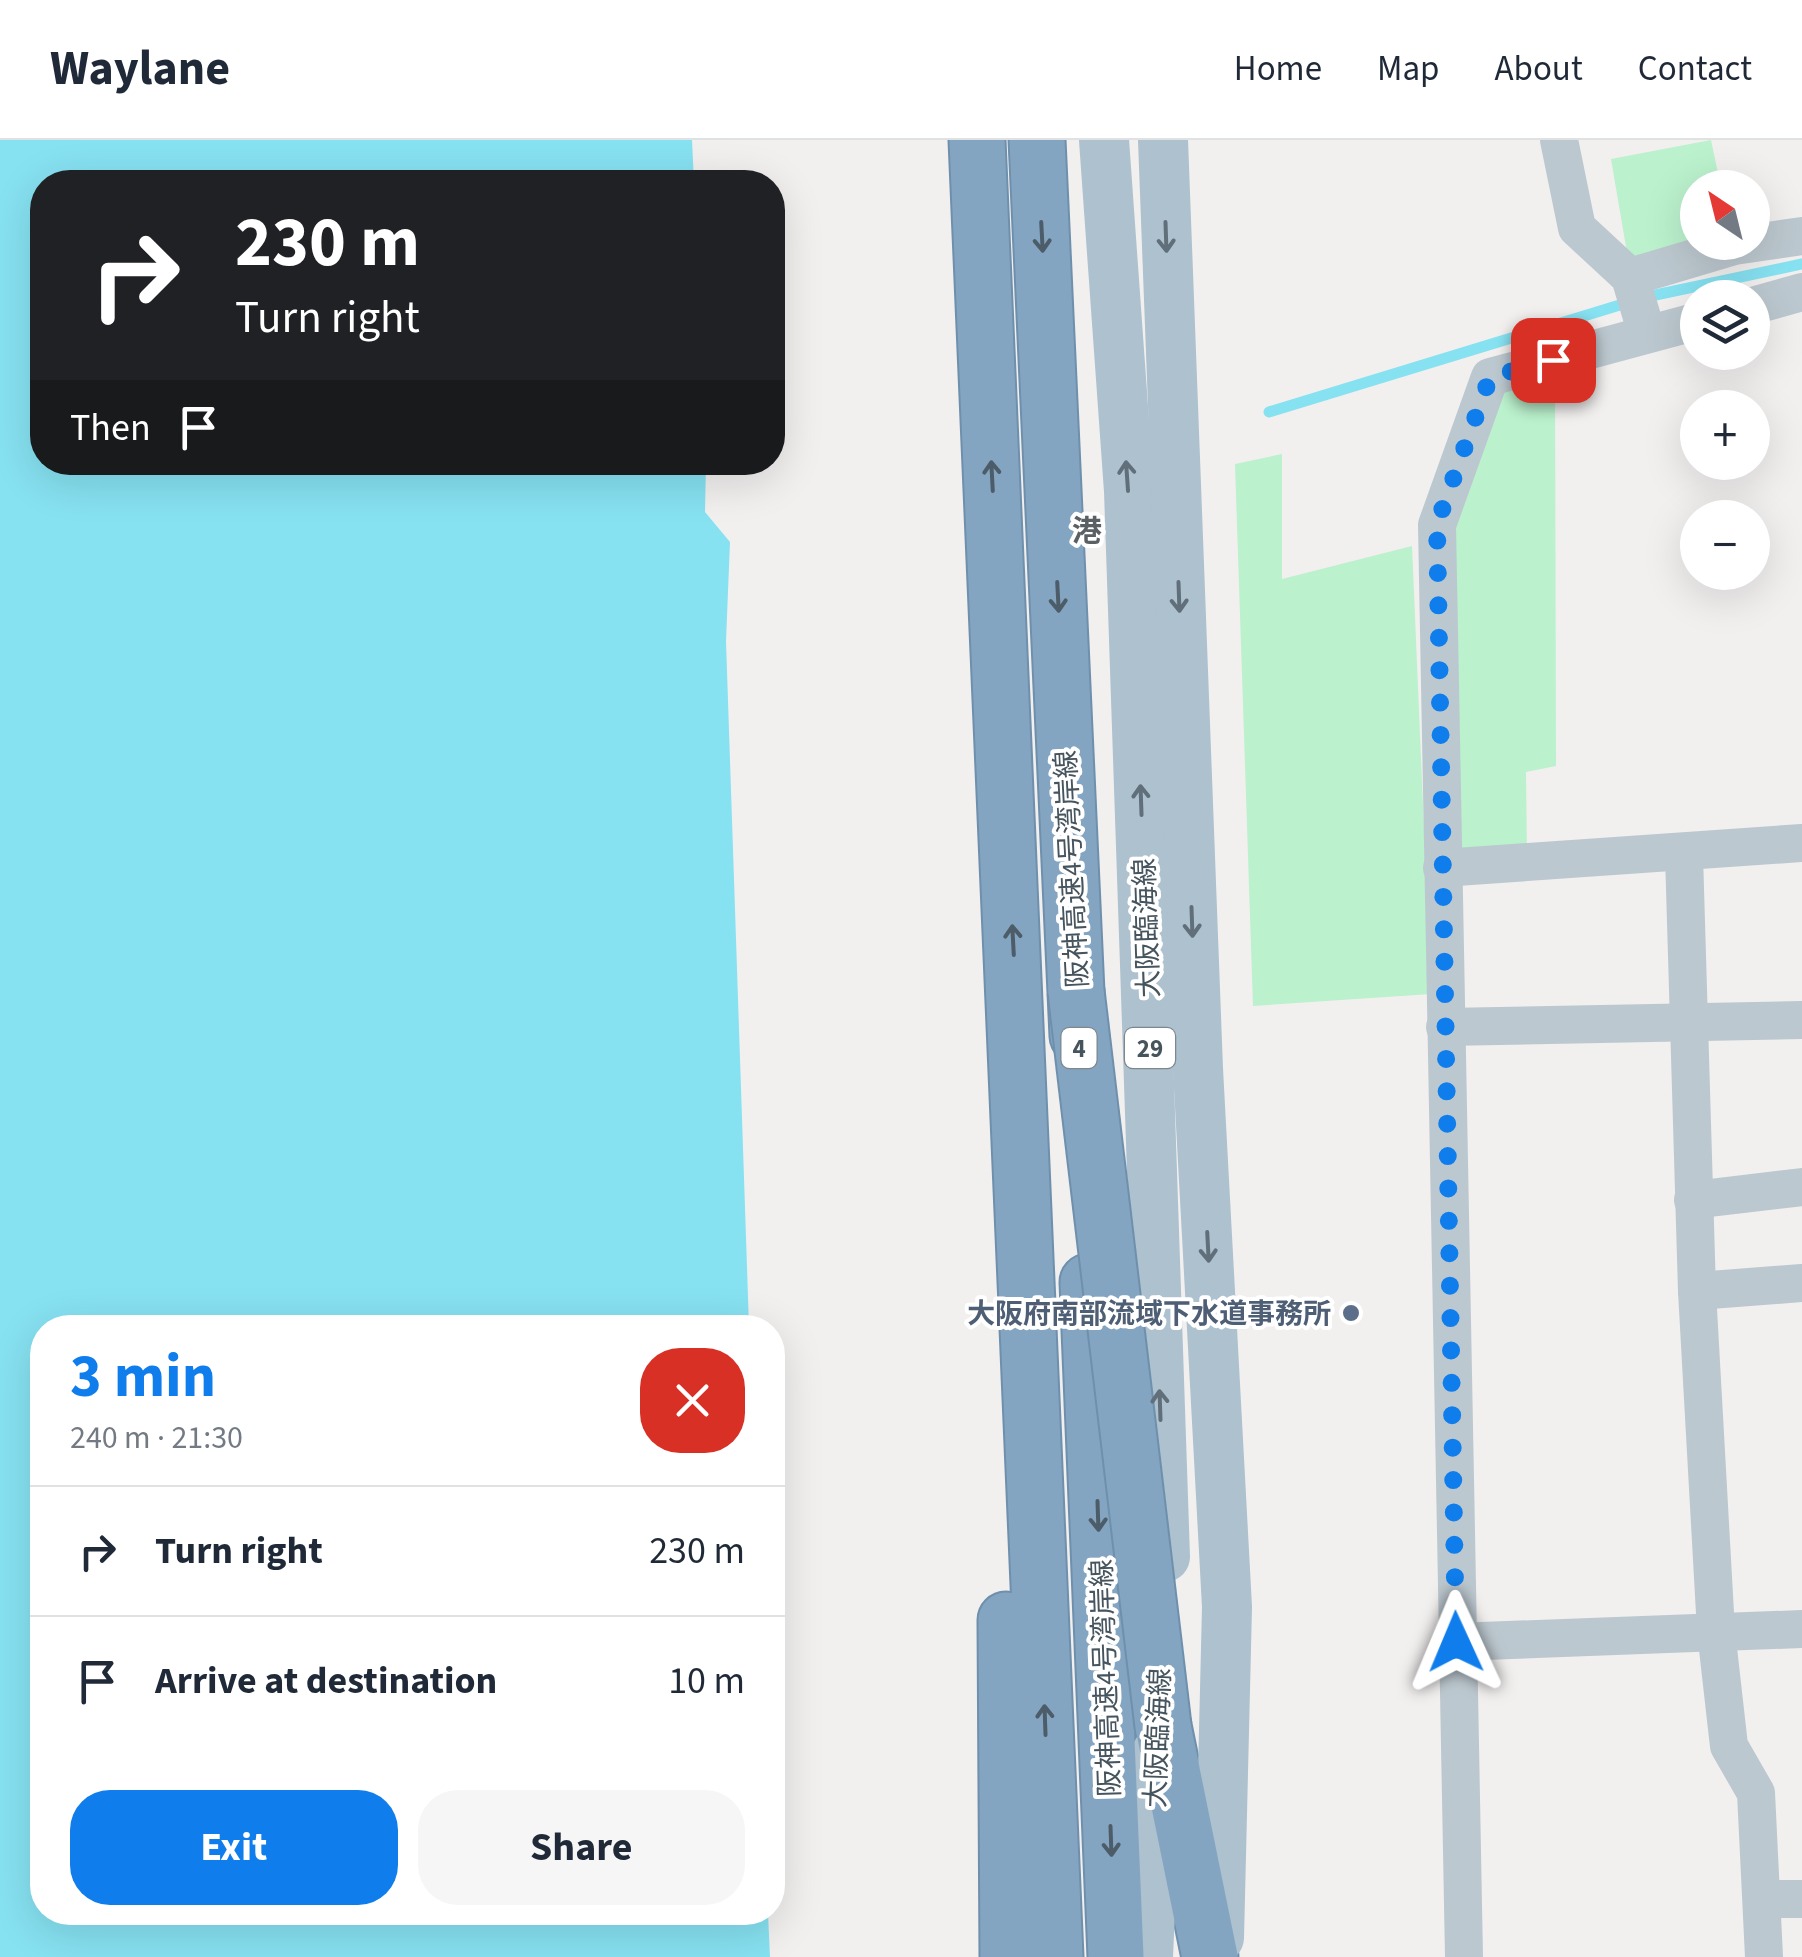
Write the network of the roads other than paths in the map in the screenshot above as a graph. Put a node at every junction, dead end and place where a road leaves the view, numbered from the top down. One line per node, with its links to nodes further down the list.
1 (977, 140): 16 (highway, one-way to 1)
2 (1038, 140): 15 (highway, 阪神高速4号湾岸線 / 4, one-way to 15)
3 (1104, 140): 32 (main road, 大阪臨海線 / 29, one-way to 3)
4 (1163, 140): 34 (main road, 大阪臨海線 / 29, one-way to 34)
5 (1560, 140): 7 (street)
6 (1802, 236): 7 (street)
7 (1630, 277): 11 (street)
8 (1802, 292): 9 (street)
9 (1770, 301)
10 (1680, 325): 11 (street)
11 (1648, 334): 14 (street)
12 (1802, 843): 13 (street)
13 (1684, 854): 14 (street); 17 (street)
14 (1442, 868): 19 (street)
15 (1076, 992): 31 (highway, 阪神高速4号湾岸線 / 4, one-way to 31, bridge); 33 (highway, bridge)
16 (1016, 998): 29 (highway); 30 (highway, one-way to 16)
17 (1688, 1020): 18 (street); 19 (street); 21 (street)
18 (1802, 1020)
19 (1445, 1027): 26 (street)
20 (1802, 1187): 21 (street)
21 (1694, 1200): 23 (street)
22 (1802, 1282): 23 (street)
23 (1697, 1291): 25 (street)
24 (1802, 1628): 25 (street)
25 (1716, 1630): 26 (street); 28 (street)
26 (1456, 1642): 35 (street)
27 (1802, 1898): 28 (street)
28 (1763, 1899): 36 (street)
29 (1008, 1957)
30 (1054, 1957)
31 (1116, 1957)
32 (1148, 1957)
33 (1210, 1957)
34 (1218, 1957)
35 (1464, 1957)
36 (1764, 1957)

